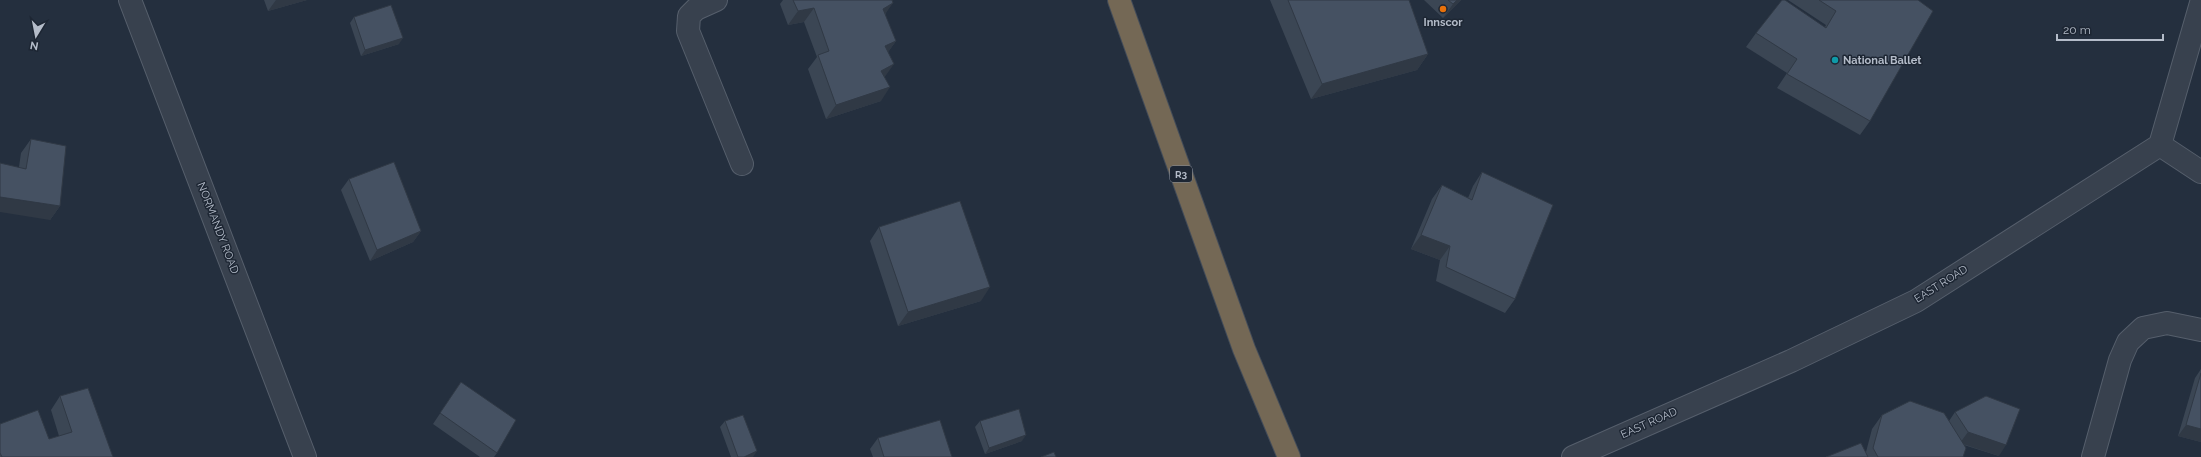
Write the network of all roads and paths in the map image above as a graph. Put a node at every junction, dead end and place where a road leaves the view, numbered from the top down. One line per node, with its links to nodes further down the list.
1 (130, 0): 9 (street, NORMANDY ROAD)
2 (716, 0): 6 (street)
3 (1119, 0): 10 (highway, R3)
4 (2201, 3): 5 (street)
5 (2160, 145): 7 (street); 11 (street, EAST ROAD)
6 (742, 164)
7 (2201, 172)
8 (2201, 330): 12 (street)
9 (305, 457)
10 (1289, 457)
11 (1573, 457)
12 (2093, 457)

